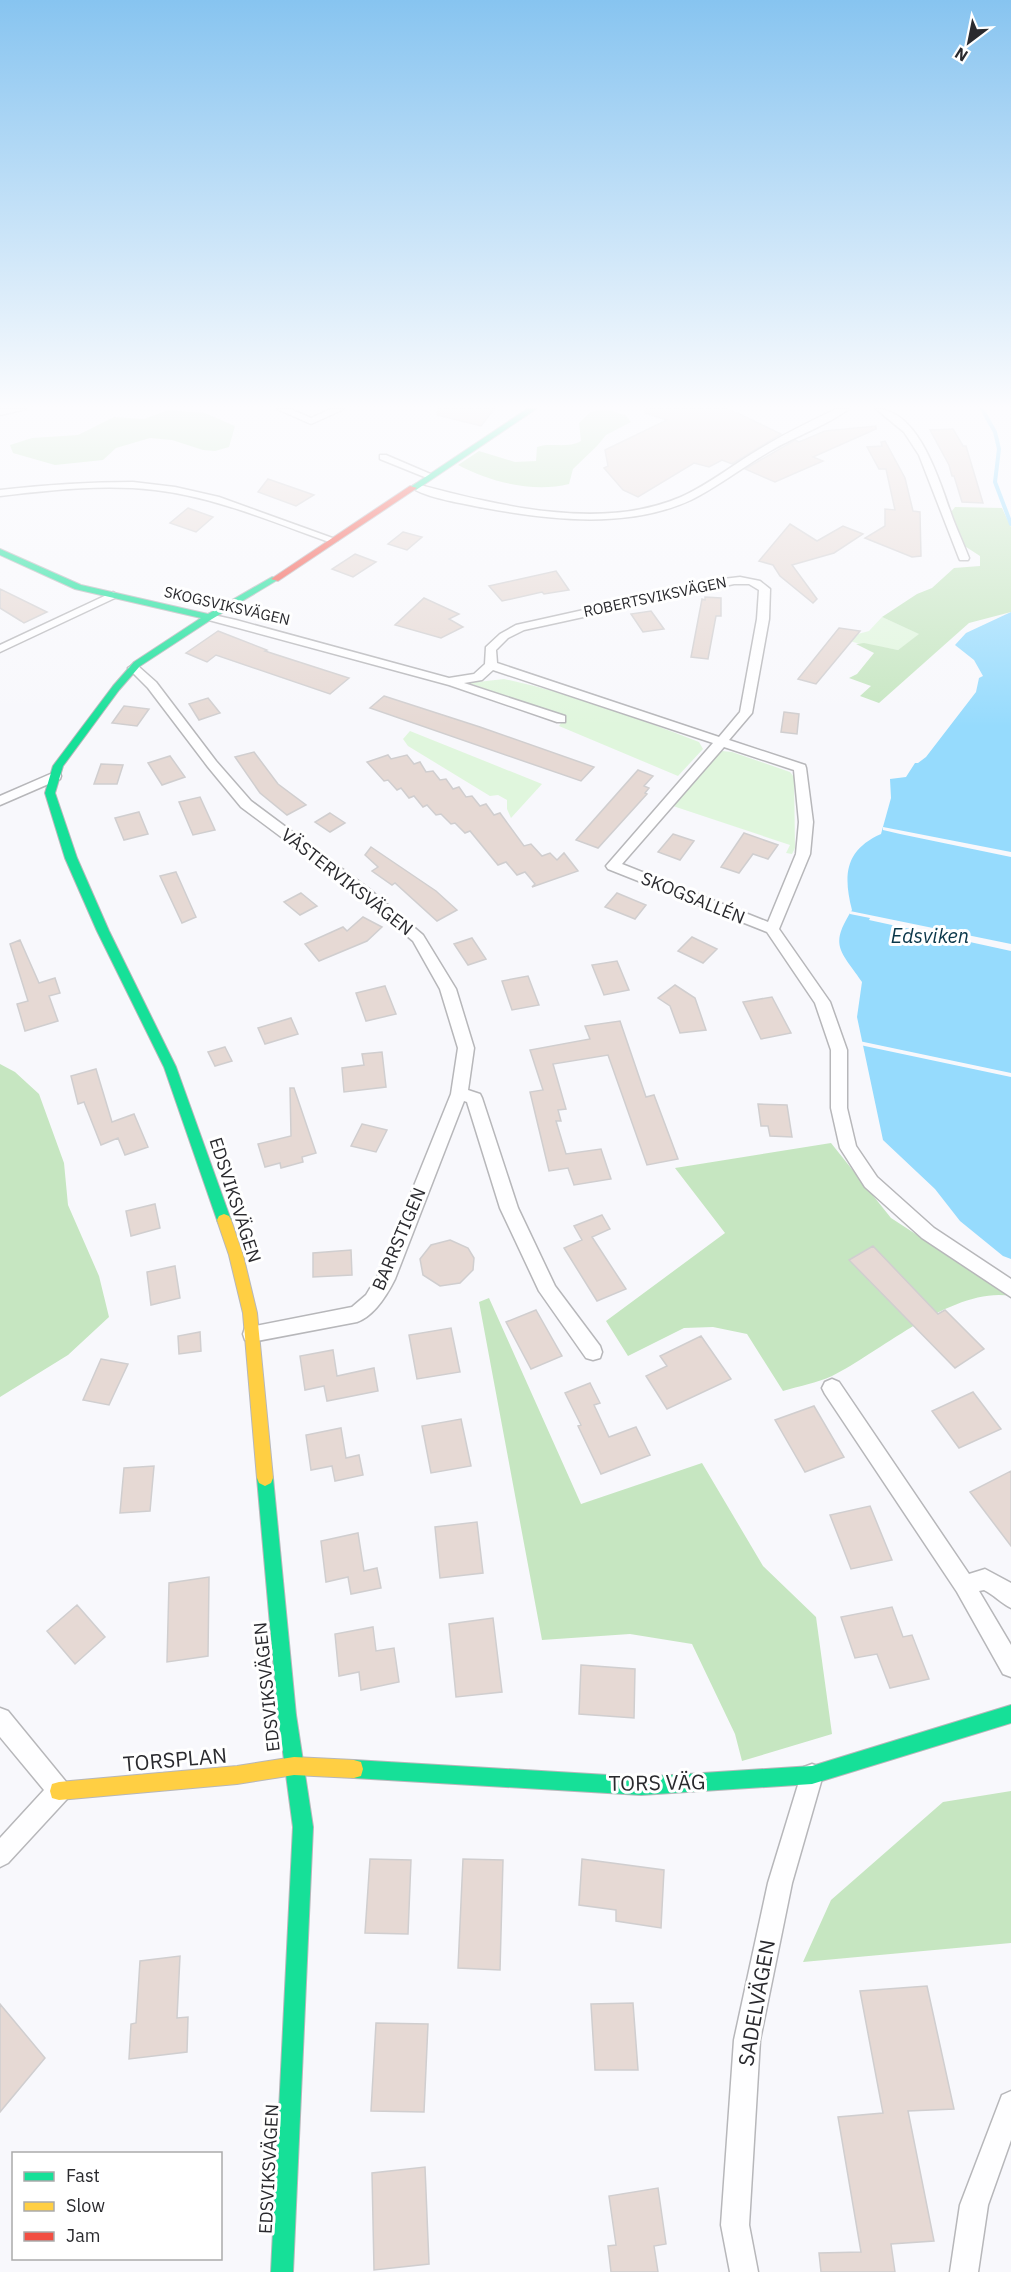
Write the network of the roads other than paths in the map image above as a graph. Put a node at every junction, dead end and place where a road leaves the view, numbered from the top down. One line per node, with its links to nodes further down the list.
1 (260, 515): 6 (street)
2 (372, 515): 6 (street, EDSVIKSVÄGEN)
3 (582, 515): 4 (street)
4 (607, 515)
5 (946, 515): 8 (street)
6 (333, 540): 10 (street, EDSVIKSVÄGEN)
7 (0, 552): 9 (street, SKOGSVIKSVÄGEN)
8 (964, 558)
9 (112, 595): 10 (street, SKOGSVIKSVÄGEN); 11 (street)
10 (209, 617): 13 (street, EDSVIKSVÄGEN); 14 (street, SKOGSVIKSVÄGEN)
11 (0, 649)
12 (491, 665): 14 (street, SKOGSVIKSVÄGEN); 16 (street); 16 (street, ROBERTSVIKSVÄGEN)
13 (134, 668): 17 (street, EDSVIKSVÄGEN); 21 (street, VÄSTERVIKSVÄGEN)
14 (449, 682): 15 (street, SKOGSVIKSVÄGEN)
15 (561, 718)
16 (719, 741): 19 (street, ROBERTSVIKSVÄGEN); 20 (street)
17 (55, 776): 18 (street); 23 (street, EDSVIKSVÄGEN)
18 (0, 801)
19 (613, 866): 20 (street, SKOGSALLÉN)
20 (772, 929): 22 (street)
21 (459, 1094): 23 (street, BARRSTIGEN); 24 (street)
22 (1011, 1289)
23 (252, 1334): 31 (street, EDSVIKSVÄGEN)
24 (593, 1352)
25 (832, 1388): 26 (street)
26 (965, 1586): 27 (street); 28 (street)
27 (1011, 1597)
28 (1011, 1666)
29 (1011, 1714): 32 (street, TORS VÄG)
30 (0, 1719): 33 (street)
31 (294, 1766): 32 (street, TORS VÄG); 33 (street, TORSPLAN); 36 (street, EDSVIKSVÄGEN)
32 (812, 1775): 37 (street, SADELVÄGEN)
33 (59, 1791): 34 (street)
34 (0, 1855)
35 (1011, 2104): 38 (street)
36 (282, 2272)
37 (744, 2272)
38 (964, 2272)

